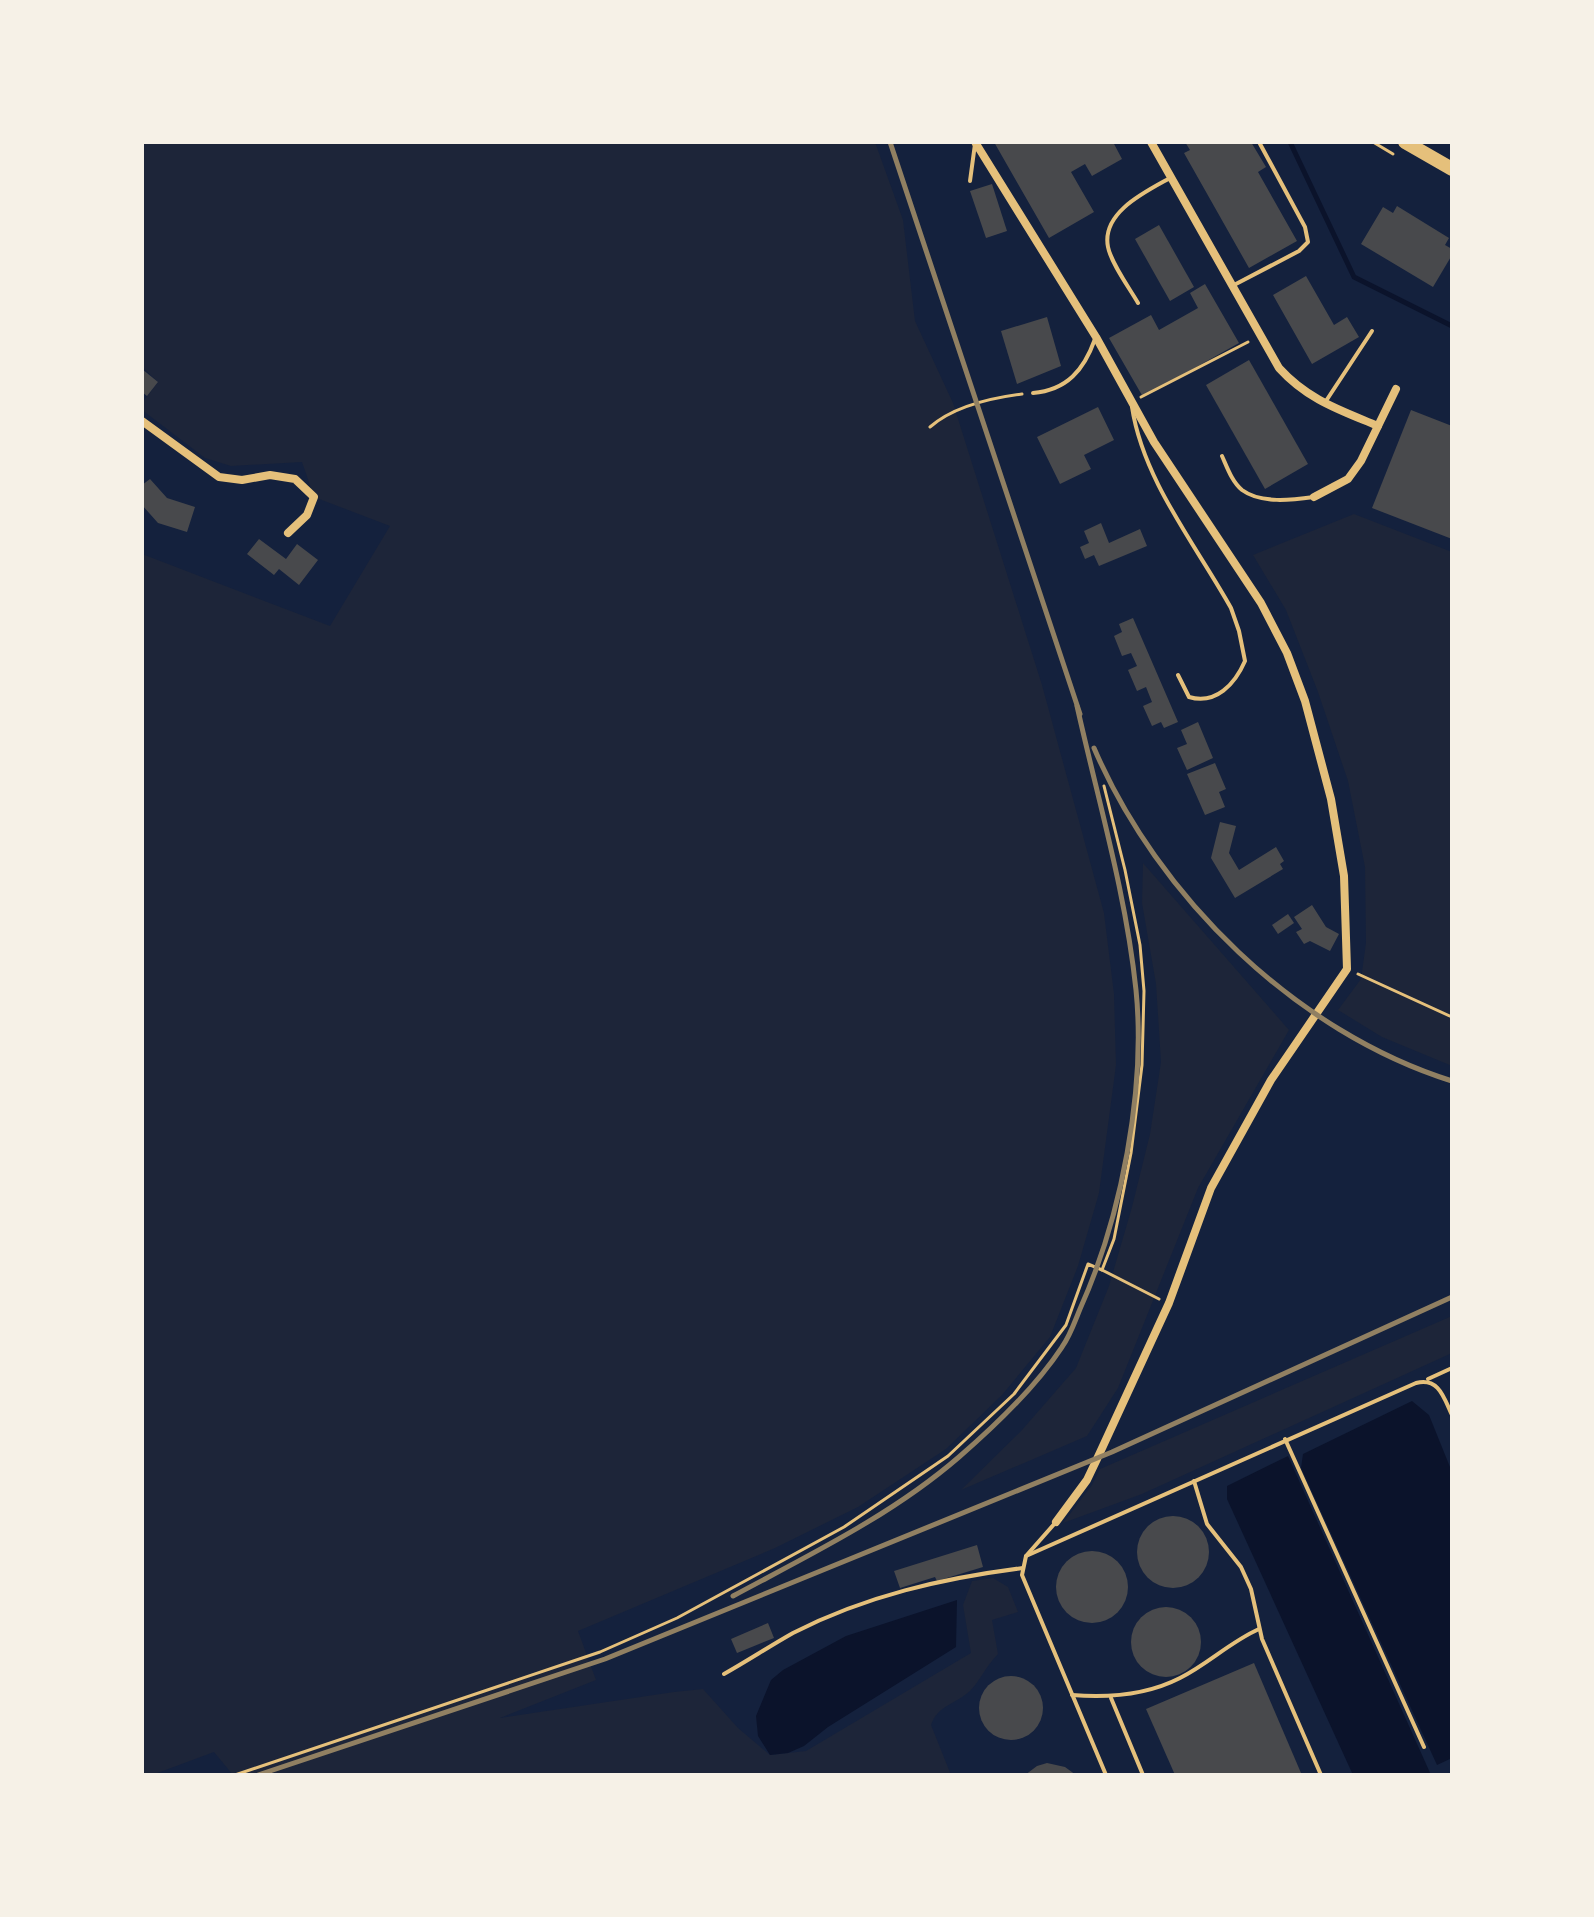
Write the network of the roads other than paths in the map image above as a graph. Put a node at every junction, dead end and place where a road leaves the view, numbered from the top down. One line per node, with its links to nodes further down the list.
1 (975, 142): 7 (lane); 11 (street)
2 (1151, 142): 6 (street)
3 (1259, 142): 8 (lane)
4 (1405, 142): 5 (highway)
5 (1452, 169)
6 (1172, 177): 8 (street); 9 (lane)
7 (970, 181)
8 (1233, 285): 14 (street)
9 (1138, 303)
10 (1372, 331): 14 (lane)
11 (1096, 337): 13 (lane); 15 (street)
12 (1396, 389): 17 (street)
13 (1033, 393)
14 (1325, 403): 17 (street)
15 (1131, 404): 21 (lane); 27 (street)
16 (142, 421): 20 (street)
17 (1378, 426): 19 (street)
18 (1222, 456): 19 (lane)
19 (1314, 497)
20 (288, 533)
21 (1178, 675)
22 (1452, 1368): 23 (lane)
23 (1426, 1380): 24 (lane); 25 (lane)
24 (1452, 1415)
25 (1285, 1439): 26 (lane); 34 (lane)
26 (1194, 1481): 28 (lane); 30 (lane)
27 (1056, 1522): 28 (lane)
28 (1026, 1556): 29 (lane)
29 (1023, 1568): 31 (lane); 32 (lane)
30 (1259, 1629): 33 (lane); 37 (lane)
31 (724, 1674)
32 (1072, 1695): 33 (lane); 35 (lane)
33 (1111, 1698): 36 (lane)
34 (1424, 1747)
35 (1106, 1775)
36 (1143, 1775)
37 (1321, 1775)

